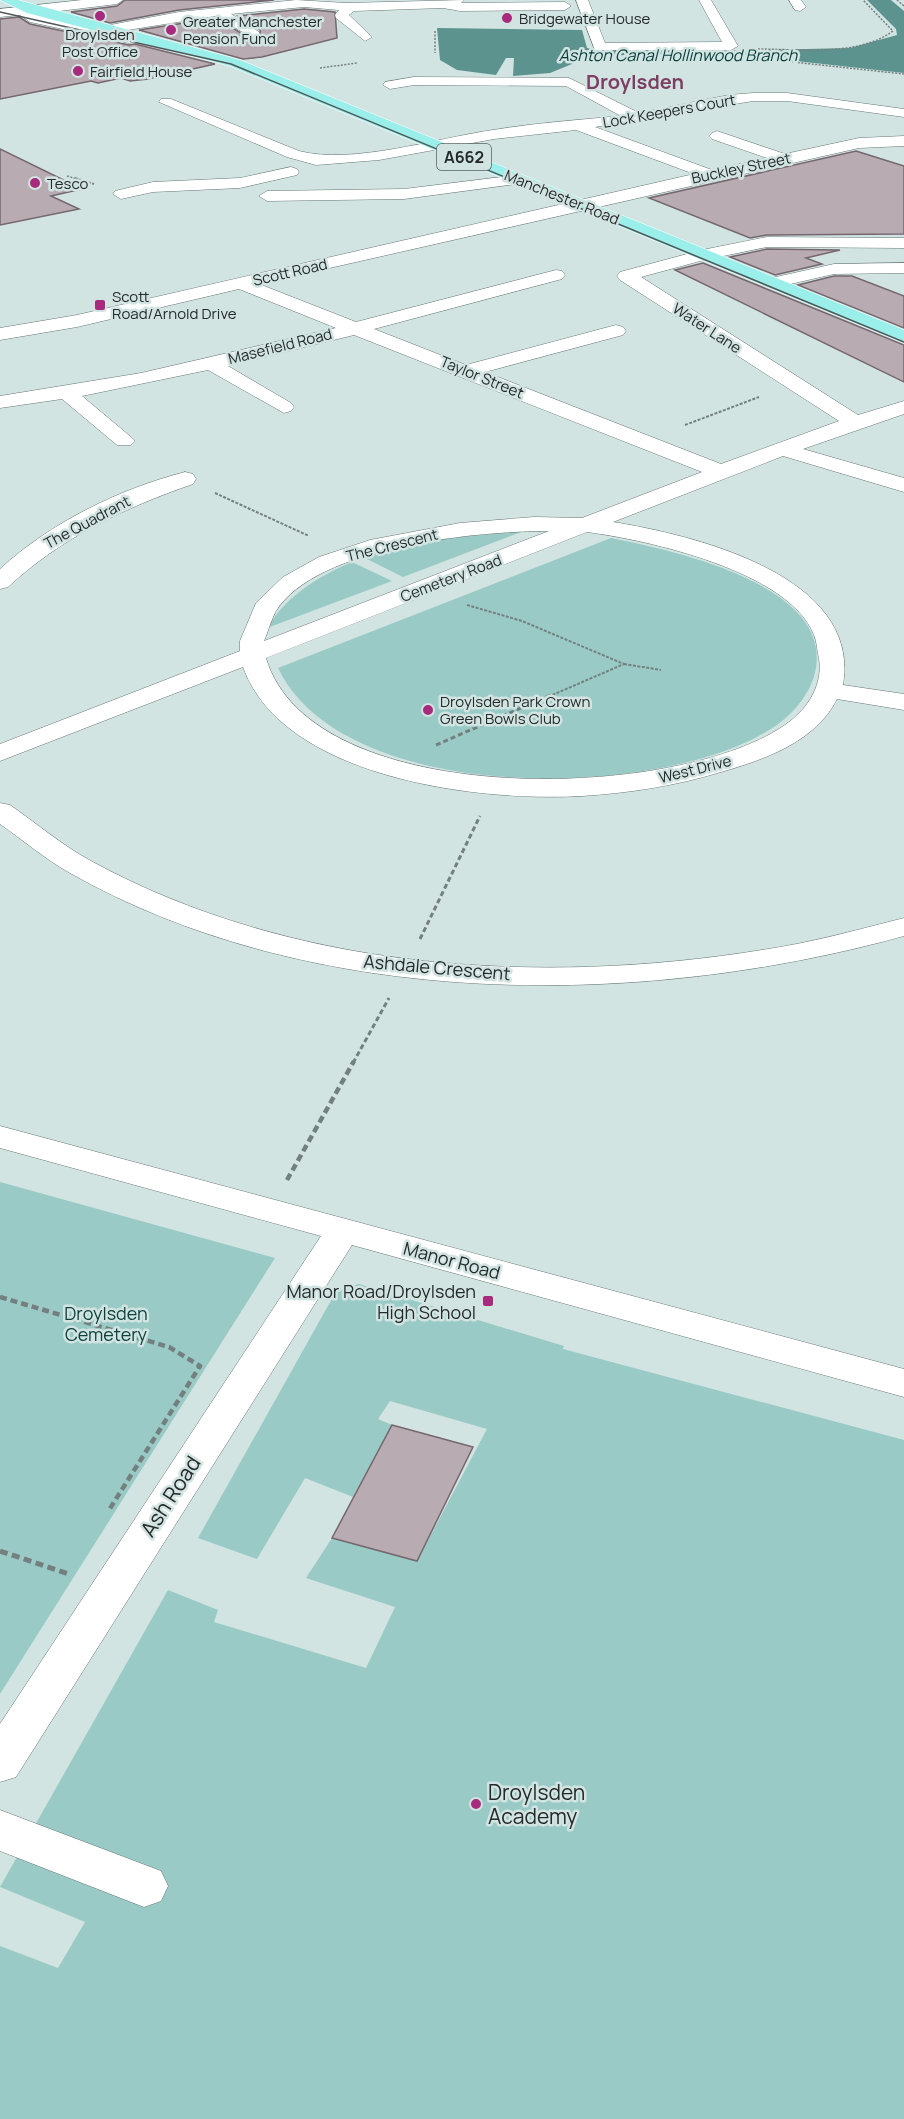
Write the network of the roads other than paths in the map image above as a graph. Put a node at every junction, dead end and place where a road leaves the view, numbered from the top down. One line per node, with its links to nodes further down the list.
1 (6, 0): 10 (main road, A662)
2 (117, 0): 10 (street)
3 (458, 0): 7 (street)
4 (582, 0): 5 (street)
5 (705, 0)
6 (302, 1): 8 (street); 11 (street)
7 (444, 4): 8 (street); 9 (street)
8 (352, 6): 16 (street)
9 (565, 6)
10 (32, 10): 12 (street); 14 (main road, Manchester Road / A662); 17 (street)
11 (218, 12): 14 (street); 15 (street)
12 (0, 13)
13 (0, 19): 17 (main road, Manchester Road / A662)
14 (110, 29): 18 (main road, Manchester Road / A662)
15 (254, 35)
16 (364, 37)
17 (144, 44): 18 (main road, Manchester Road / A662)
18 (220, 58): 32 (main road, Manchester Road / A662)
19 (390, 85): 24 (street)
20 (851, 89): 22 (street)
21 (166, 102): 26 (street)
22 (833, 102): 23 (street, Lock Keepers Court); 24 (street, Lock Keepers Court)
23 (904, 113)
24 (637, 117): 27 (street, Lock Keepers Court)
25 (254, 118): 26 (street)
26 (220, 124): 33 (street)
27 (570, 127): 32 (street, Lock Keepers Court); 34 (street); 37 (street)
28 (904, 129): 31 (street)
29 (717, 136): 35 (street)
30 (291, 138): 33 (street)
31 (897, 141): 35 (street, Buckley Street)
32 (433, 144): 36 (street, Lock Keepers Court); 38 (main road, Manchester Road / A662)
33 (260, 145): 36 (street)
34 (499, 147)
35 (784, 159): 37 (street, Buckley Street)
36 (333, 160): 39 (street)
37 (711, 175): 41 (street, Buckley Street)
38 (518, 180): 40 (street); 41 (main road, Manchester Road / A662)
39 (121, 194)
40 (267, 196)
41 (579, 204): 43 (main road, Manchester Road / A662); 47 (street, Scott Road)
42 (904, 243): 43 (street)
43 (702, 255): 46 (main road, Manchester Road / A662); 58 (street, Water Lane)
44 (904, 268): 46 (street)
45 (556, 275): 48 (street, Masefield Road)
46 (773, 283): 51 (main road, Manchester Road / A662)
47 (242, 284): 48 (street, Taylor Street); 50 (street, Scott Road)
48 (355, 327): 52 (street, Masefield Road); 53 (street, Taylor Street)
49 (616, 332): 53 (street)
50 (0, 334)
51 (904, 337)
52 (211, 364): 54 (street, Masefield Road); 56 (street)
53 (467, 371): 61 (street, Taylor Street)
54 (68, 393): 55 (street, Masefield Road); 59 (street)
55 (0, 402)
56 (284, 407)
57 (904, 408): 58 (street, Cemetery Road)
58 (855, 422): 60 (street, Cemetery Road)
59 (124, 441)
60 (782, 449): 61 (street, Cemetery Road); 63 (street)
61 (721, 472): 64 (street, Cemetery Road)
62 (184, 479): 65 (street, The Quadrant)
63 (904, 485)
64 (585, 525): 66 (street, Cemetery Road); 66 (street, The Crescent); 67 (street, West Drive)
65 (0, 582)
66 (250, 656): 67 (street, West Drive); 69 (street, Cemetery Road)
67 (828, 690): 68 (street)
68 (904, 702)
69 (0, 753)
70 (0, 811): 71 (street, Ashdale Crescent)
71 (904, 927)
72 (0, 1137): 73 (street, Manor Road)
73 (342, 1230): 74 (street, Manor Road); 75 (street, Ash Road)
74 (904, 1383)
75 (0, 1763)
76 (0, 1830): 77 (street)
77 (144, 1886)

